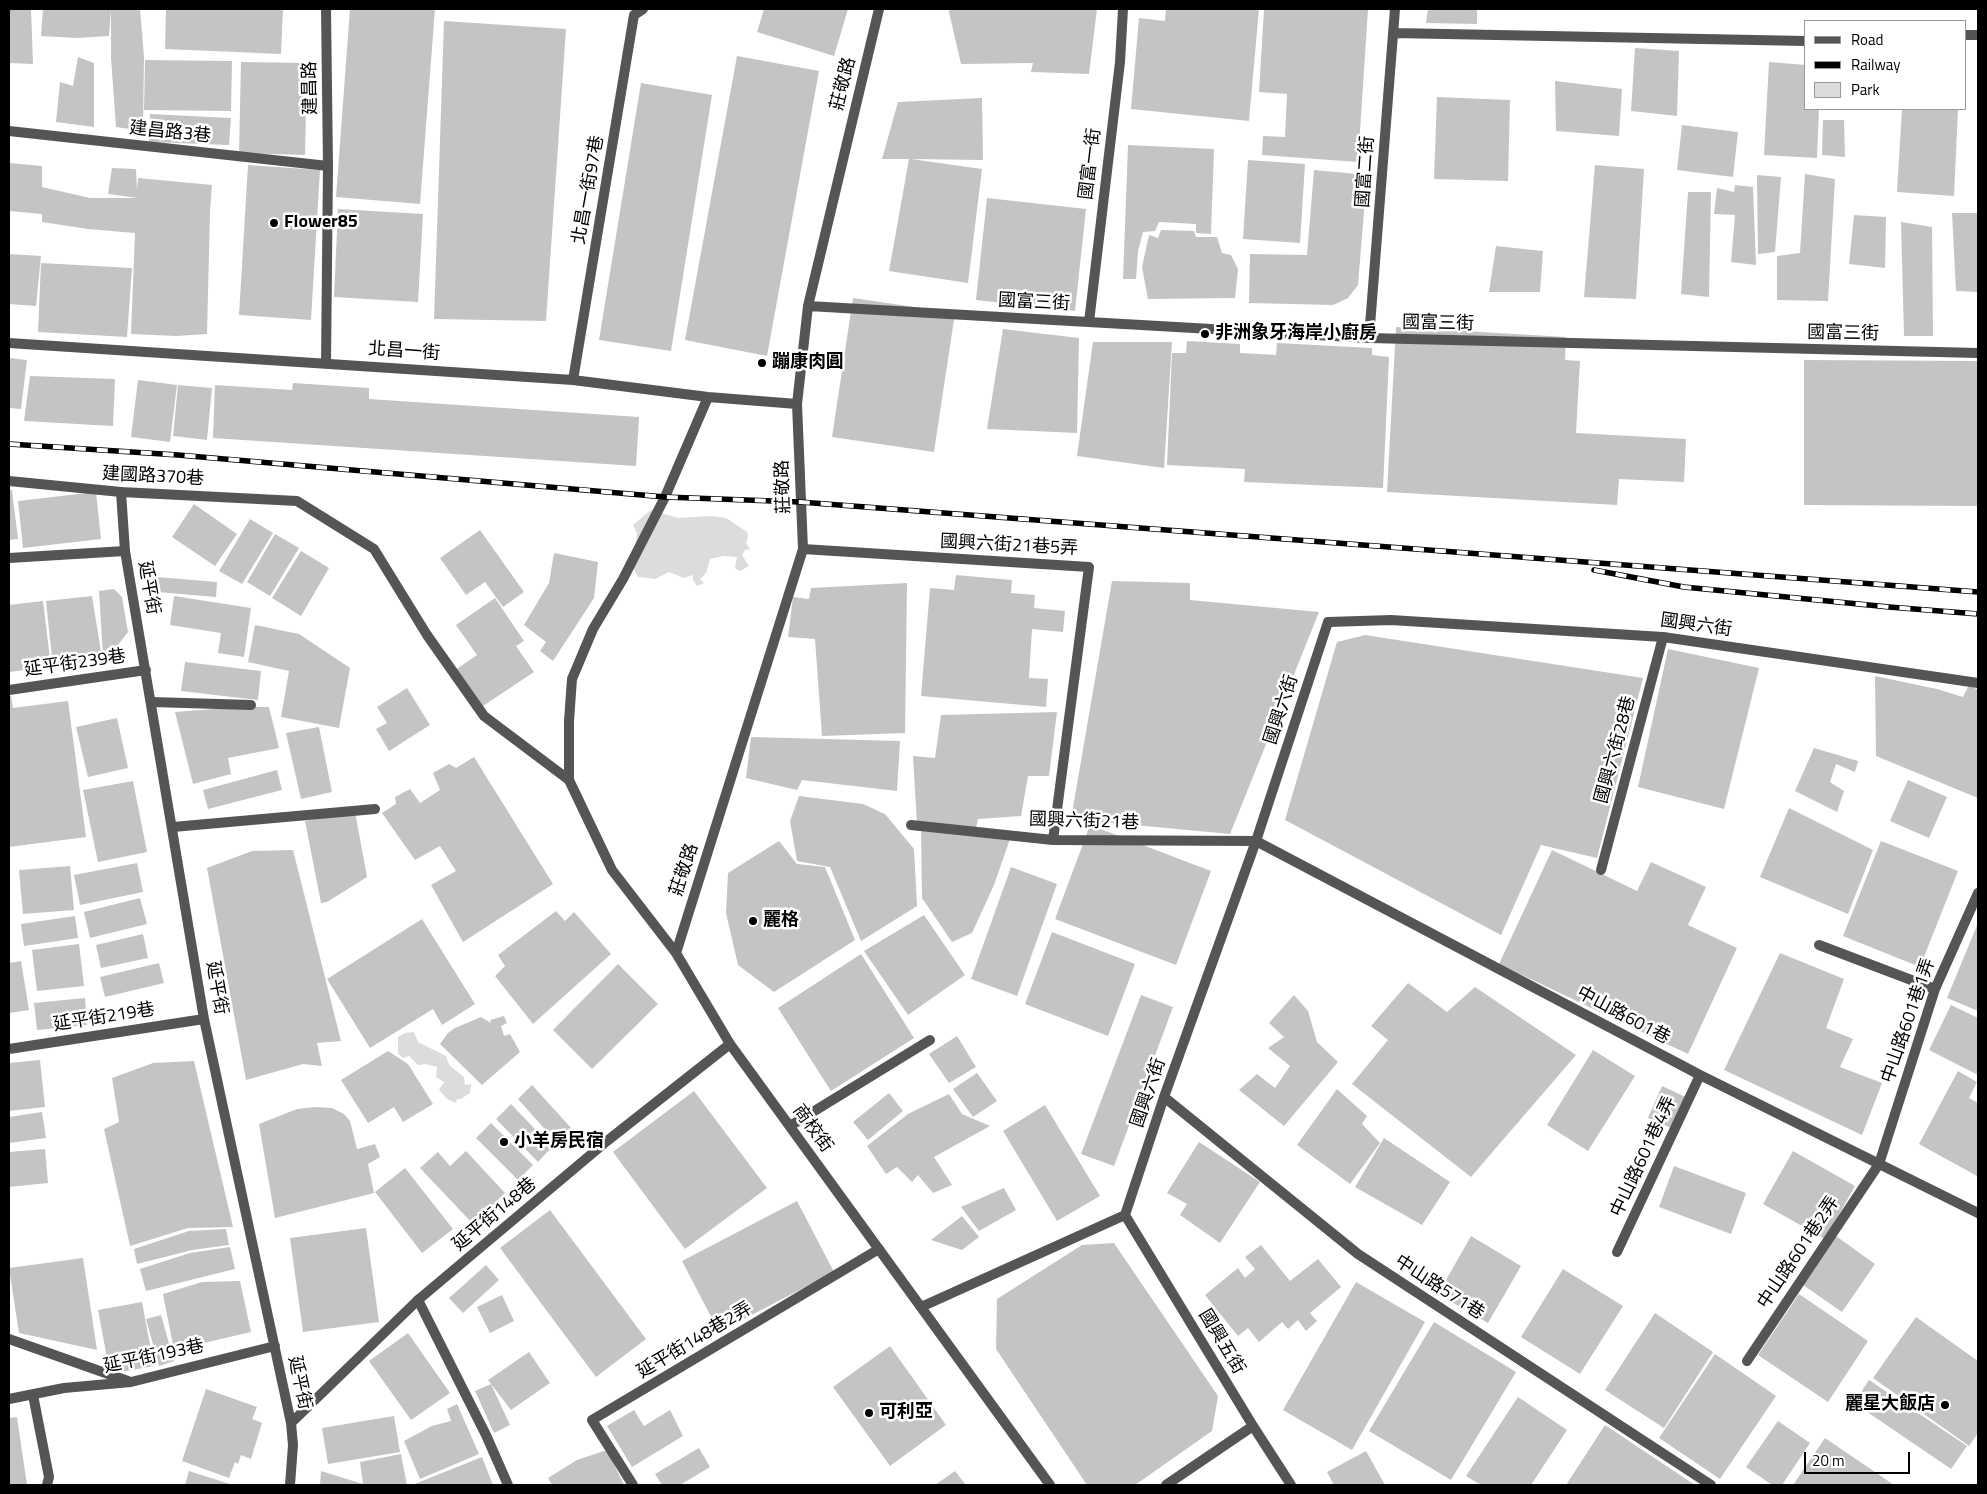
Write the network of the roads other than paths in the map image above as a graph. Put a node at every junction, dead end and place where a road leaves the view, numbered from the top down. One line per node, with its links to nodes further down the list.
1 (326, 9): 9 (street, 建昌路)
2 (642, 9): 16 (street, 北昌一街97巷)
3 (880, 9): 10 (street, 莊敬路)
4 (1123, 9): 11 (street, 國富一街)
5 (1395, 9): 6 (street, 國富二街)
6 (1394, 32): 7 (street); 12 (street, 國富二街)
7 (1804, 41)
8 (9, 131): 9 (street, 建昌路3巷)
9 (328, 166): 15 (street, 建昌路)
10 (808, 306): 11 (street, 國富三街); 18 (street, 莊敬路)
11 (1089, 322): 12 (street, 國富三街)
12 (1370, 338): 14 (street, 國富三街)
13 (9, 343): 15 (street, 北昌一街)
14 (1978, 353)
15 (326, 364): 16 (street, 北昌一街)
16 (573, 380): 17 (street, 北昌一街)
17 (708, 397): 18 (street, 北昌一街); 30 (street)
18 (797, 404): 21 (street, 莊敬路)
19 (9, 482): 20 (street, 建國路370巷)
20 (121, 492): 22 (street, 延平街); 30 (street, 建國路370巷)
21 (803, 549): 34 (street, 國興六街21巷5弄); 39 (street, 莊敬路)
22 (125, 551): 23 (street); 25 (street, 延平街)
23 (9, 558)
24 (1663, 637): 26 (street, 國興六街); 35 (street, 國興六街); 36 (street, 國興六街28巷)
25 (146, 670): 27 (street, 延平街239巷); 28 (street, 延平街)
26 (1978, 683)
27 (9, 690)
28 (152, 702): 29 (street); 33 (street, 延平街)
29 (251, 705)
30 (569, 780): 39 (street, 商校街)
31 (375, 809): 33 (street)
32 (911, 825): 34 (street, 國興六街21巷)
33 (173, 827): 41 (street, 延平街)
34 (1053, 840): 35 (street, 國興六街21巷)
35 (1256, 841): 45 (street, 中山路601巷); 46 (street, 國興六街)
36 (1601, 870)
37 (1978, 893): 40 (street, 中山路601巷1弄)
38 (1819, 945): 40 (street)
39 (676, 953): 43 (street, 商校街)
40 (1934, 989): 48 (street, 中山路601巷1弄)
41 (204, 1019): 44 (street, 延平街219巷); 56 (street, 延平街)
42 (930, 1040): 47 (street)
43 (730, 1044): 47 (street, 商校街); 53 (street, 延平街148巷)
44 (9, 1050)
45 (1700, 1075): 48 (street, 中山路601巷); 52 (street, 中山路601巷4弄)
46 (1164, 1097): 50 (street, 國興六街); 70 (street, 中山路571巷)
47 (790, 1126): 51 (street, 商校街)
48 (1879, 1164): 49 (street, 中山路601巷); 57 (street, 中山路601巷2弄)
49 (1978, 1213)
50 (1125, 1215): 54 (street); 62 (street, 國興五街)
51 (879, 1249): 54 (street, 商校街); 66 (street, 延平街148巷2弄)
52 (1617, 1252)
53 (418, 1300): 61 (street, 延平街148巷); 65 (street)
54 (921, 1307): 67 (street, 商校街)
55 (9, 1339): 58 (street)
56 (274, 1346): 58 (street, 延平街193巷); 61 (street, 延平街)
57 (1747, 1361)
58 (131, 1382): 59 (street, 延平街193巷)
59 (33, 1395): 60 (street, 延平街193巷); 63 (street)
60 (9, 1399)
61 (291, 1423): 64 (street, 延平街)
62 (1253, 1426): 68 (street); 69 (street, 國興五街)
63 (46, 1485)
64 (290, 1485)
65 (508, 1485)
66 (633, 1485)
67 (1050, 1485)
68 (1166, 1485)
69 (1291, 1485)
70 (1711, 1485)

